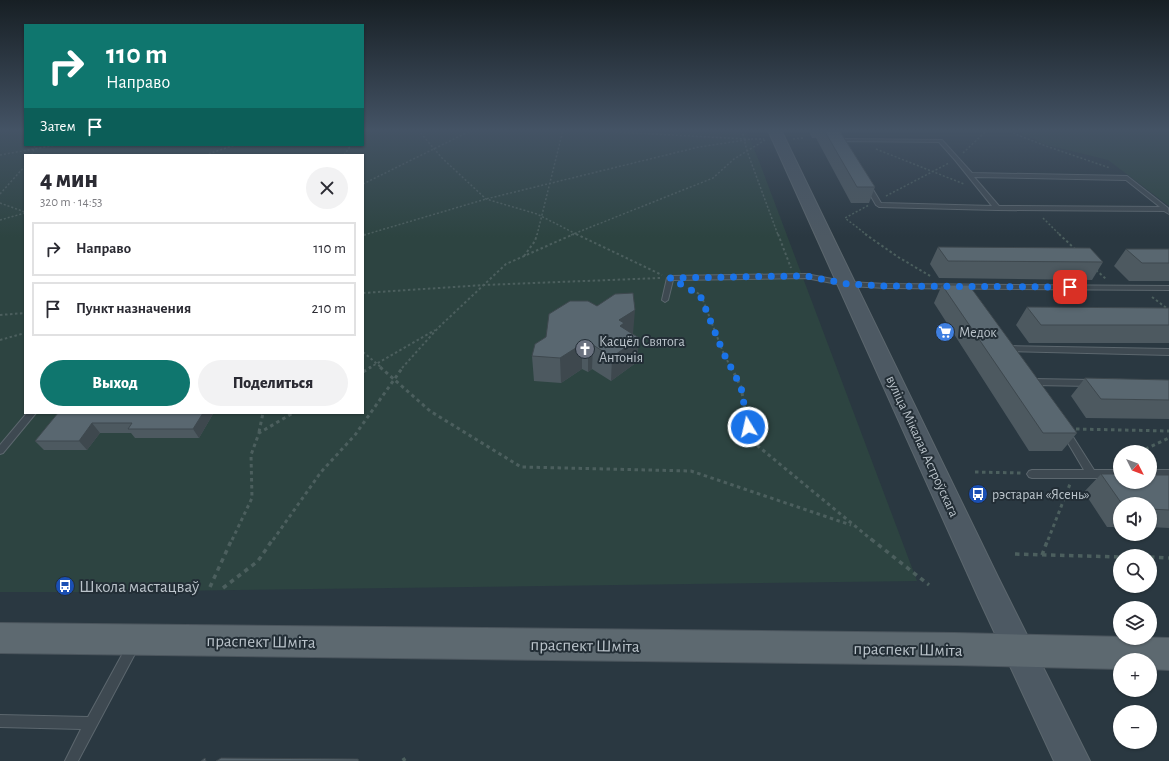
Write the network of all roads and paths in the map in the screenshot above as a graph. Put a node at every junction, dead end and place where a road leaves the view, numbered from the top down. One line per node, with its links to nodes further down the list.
1 (399, 166): 17 (path)
2 (450, 166): 21 (path)
3 (554, 166): 18 (path)
4 (624, 166): 18 (path)
5 (727, 166): 31 (path)
6 (752, 166): 36 (path)
7 (791, 166): 39 (main road, вуліца Мікалая Астроўскага)
8 (855, 166): 22 (lane)
9 (917, 166): 14 (path)
10 (943, 166): 14 (path)
11 (962, 166): 15 (lane)
12 (1108, 166): 16 (path)
13 (24, 167): 20 (path)
14 (931, 171): 19 (path); 22 (path)
15 (970, 176): 16 (lane); 19 (lane)
16 (1127, 178): 26 (lane)
17 (364, 183)
18 (550, 184): 21 (path); 29 (path)
19 (984, 192): 24 (lane)
20 (0, 194)
21 (486, 199): 29 (path); 32 (path)
22 (877, 201): 24 (lane); 38 (path)
23 (0, 203): 27 (path)
24 (997, 208): 25 (lane)
25 (1033, 208): 26 (lane); 33 (path)
26 (1168, 210)
27 (24, 212)
28 (24, 212): 30 (path)
29 (541, 216): 31 (path); 34 (path)
30 (0, 220)
31 (574, 233): 34 (path); 37 (path)
32 (364, 235)
33 (1078, 252)
34 (524, 256): 40 (path)
35 (1095, 268): 41 (path)
36 (794, 276): 37 (lane); 39 (lane)
37 (670, 278): 40 (path); 44 (lane); 74 (path)
38 (935, 278)
39 (848, 284): 41 (lane); 85 (main road, вуліца Мікалая Астроўскага)
40 (484, 285): 43 (path); 47 (path)
41 (1114, 287): 42 (lane)
42 (1169, 288)
43 (364, 293)
44 (665, 300)
45 (24, 313): 46 (path)
46 (0, 315)
47 (438, 328): 53 (path); 55 (path)
48 (24, 333): 49 (path)
49 (0, 340)
50 (1169, 352): 52 (lane)
51 (364, 353): 53 (path)
52 (1016, 360)
53 (377, 364): 54 (path); 55 (path)
54 (364, 371)
55 (394, 380): 74 (path); 82 (path)
56 (1033, 383): 57 (lane)
57 (1101, 383)
58 (31, 414): 66 (lane)
59 (263, 414): 63 (path)
60 (291, 414): 63 (path)
61 (1061, 425): 62 (path); 70 (lane)
62 (1169, 431)
63 (259, 432): 81 (path)
64 (1169, 438): 65 (path)
65 (1154, 445)
66 (0, 451)
67 (976, 472): 68 (path)
68 (1032, 474): 69 (lane)
69 (1074, 474): 70 (lane); 76 (path)
70 (1091, 474): 71 (lane)
71 (1113, 474)
72 (1157, 474): 73 (lane)
73 (1169, 474)
74 (854, 526): 80 (path)
75 (1015, 554): 76 (path)
76 (1042, 555): 77 (path)
77 (1113, 557)
78 (1157, 558): 79 (path)
79 (1169, 558)
80 (929, 585)
81 (210, 588)
82 (223, 588)
83 (0, 638): 84 (main road, праспект Шміта)
84 (136, 640): 85 (main road, праспект Шміта); 88 (lane)
85 (1020, 652): 86 (main road, праспект Шміта); 90 (main road, вуліца Мікалая Астроўскага)
86 (1169, 654)
87 (0, 721): 88 (lane)
88 (91, 723): 89 (lane)
89 (71, 761)
90 (1072, 761)

